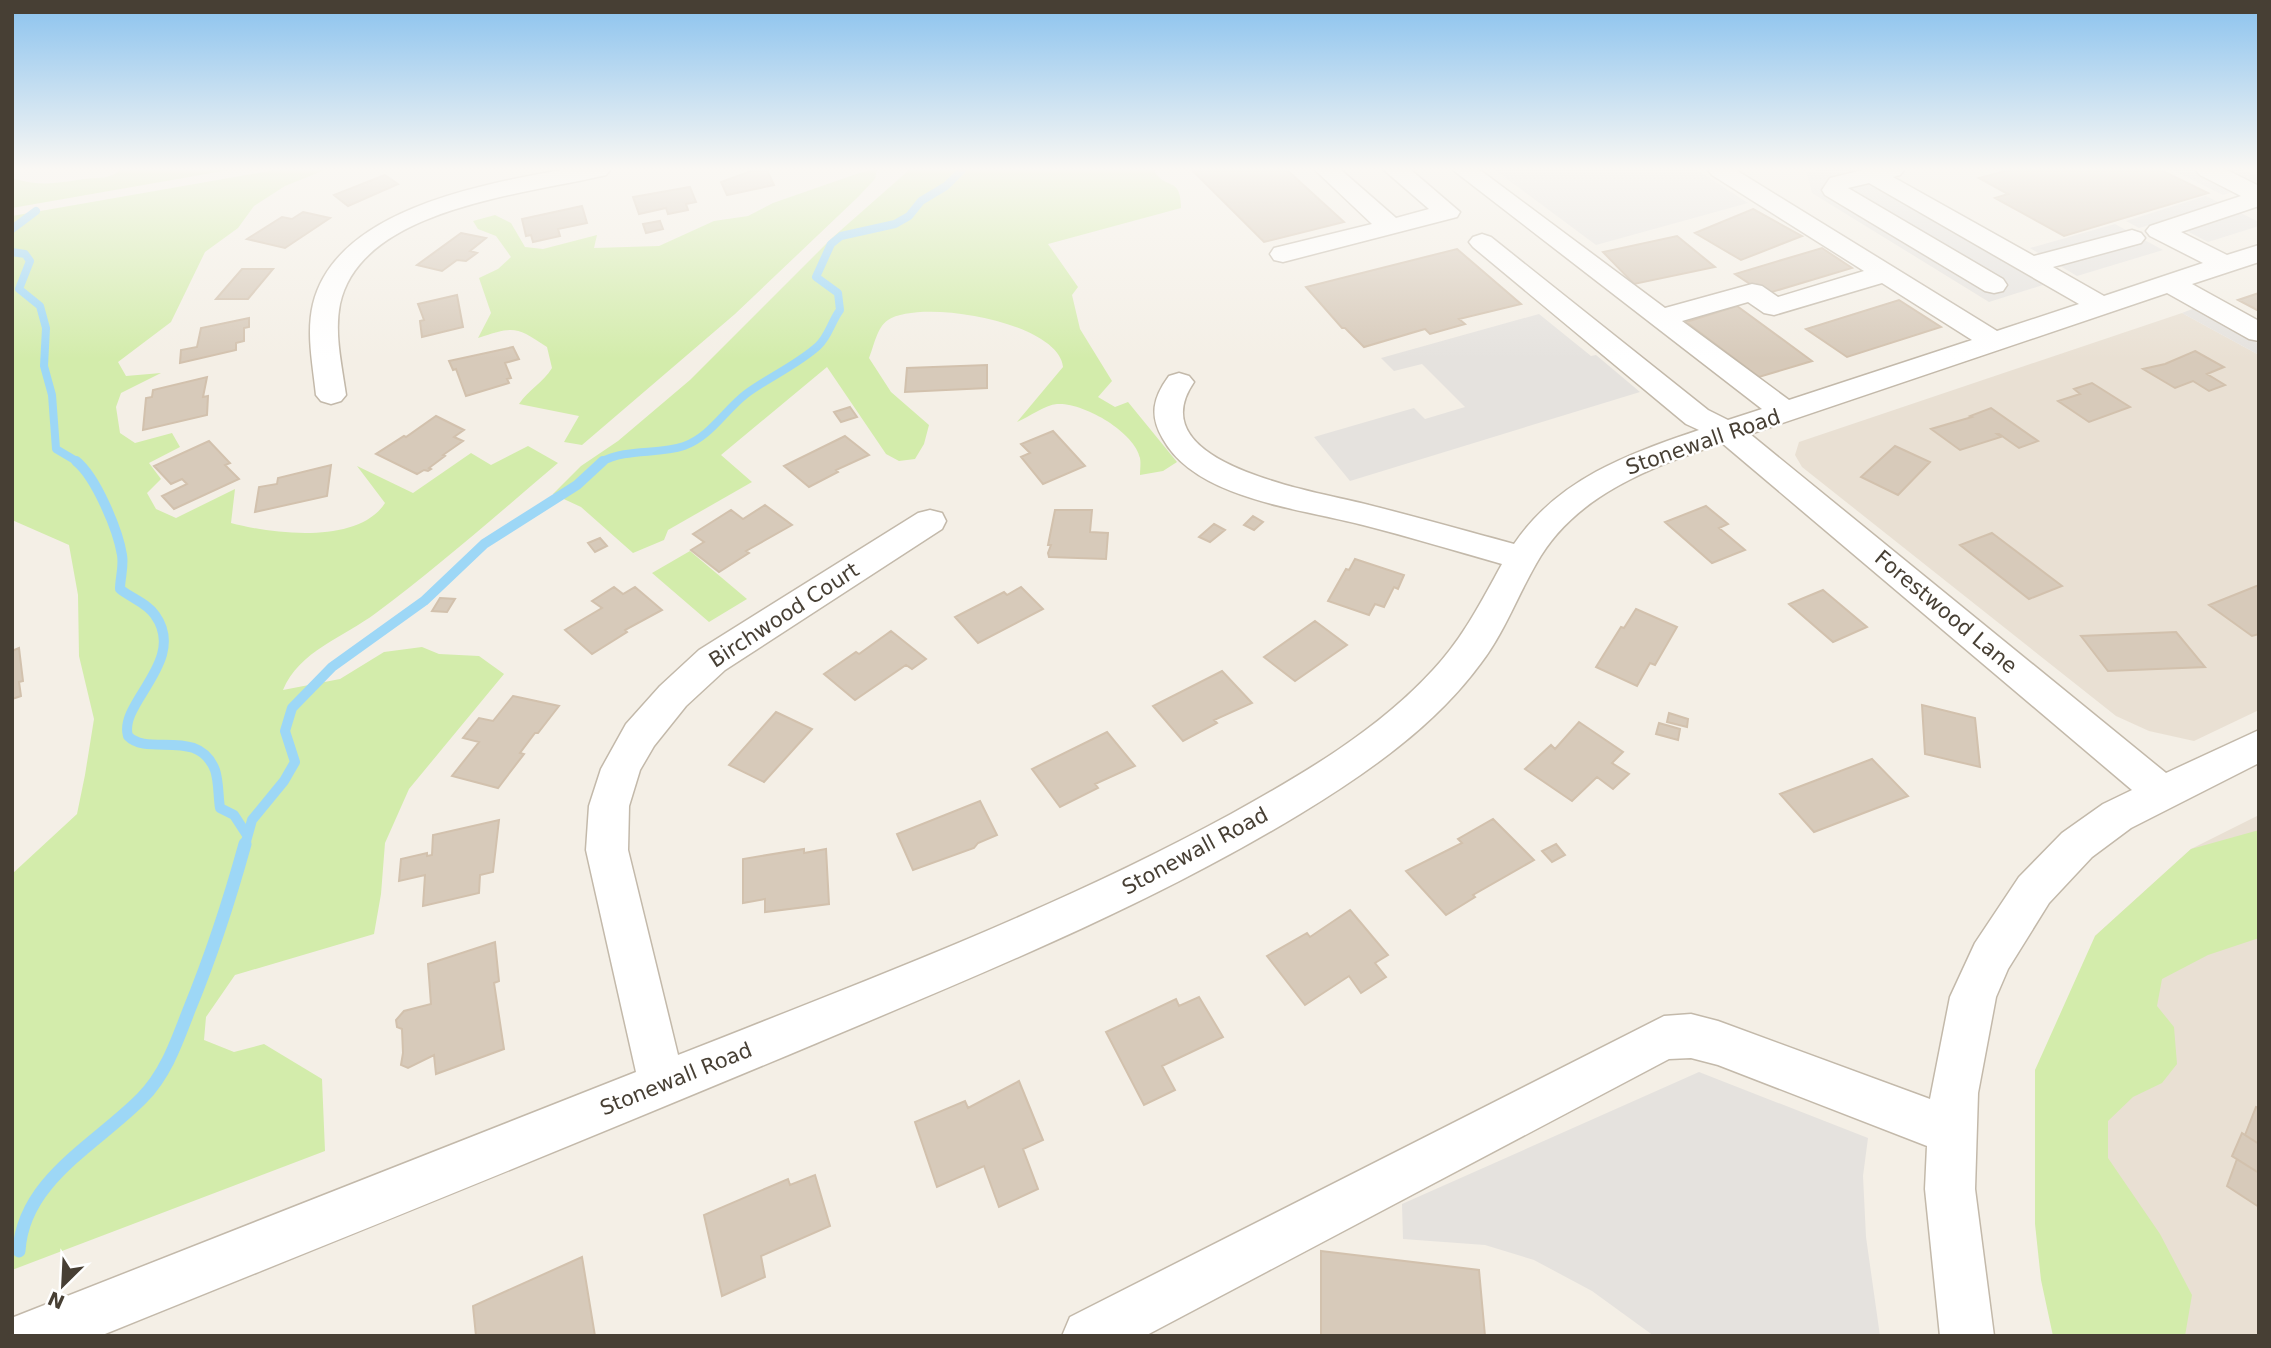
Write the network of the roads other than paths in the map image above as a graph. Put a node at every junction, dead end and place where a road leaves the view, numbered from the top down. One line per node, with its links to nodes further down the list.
1 (387, 233): 21 (street)
2 (1367, 233): 10 (street)
3 (1548, 233): 17 (street)
4 (1822, 233): 13 (street)
5 (1906, 233): 15 (street)
6 (1980, 233): 12 (street)
7 (2165, 233): 11 (street)
8 (2132, 238): 12 (street)
9 (1482, 242): 23 (street, Forestwood Lane)
10 (1283, 254)
11 (2242, 258): 14 (street, Stonewall Road)
12 (2031, 265): 16 (street)
13 (1887, 273): 17 (street); 19 (street)
14 (2171, 284): 16 (street, Stonewall Road); 18 (street)
15 (1994, 285)
16 (2102, 306): 19 (street, Stonewall Road)
17 (1661, 318): 22 (street)
18 (2259, 333)
19 (1995, 342): 22 (street, Stonewall Road)
20 (1179, 382): 25 (street)
21 (331, 395)
22 (1786, 413): 23 (street, Stonewall Road)
23 (1728, 432): 25 (street, Stonewall Road); 27 (street, Forestwood Lane)
24 (930, 521): 28 (street, Birchwood Court)
25 (1522, 558): 28 (street, Stonewall Road)
26 (2259, 745): 27 (street)
27 (2163, 793): 29 (street)
28 (662, 1085): 30 (street, Stonewall Road)
29 (1952, 1131): 31 (street); 32 (street)
30 (33, 1336)
31 (1089, 1336)
32 (1967, 1336)

